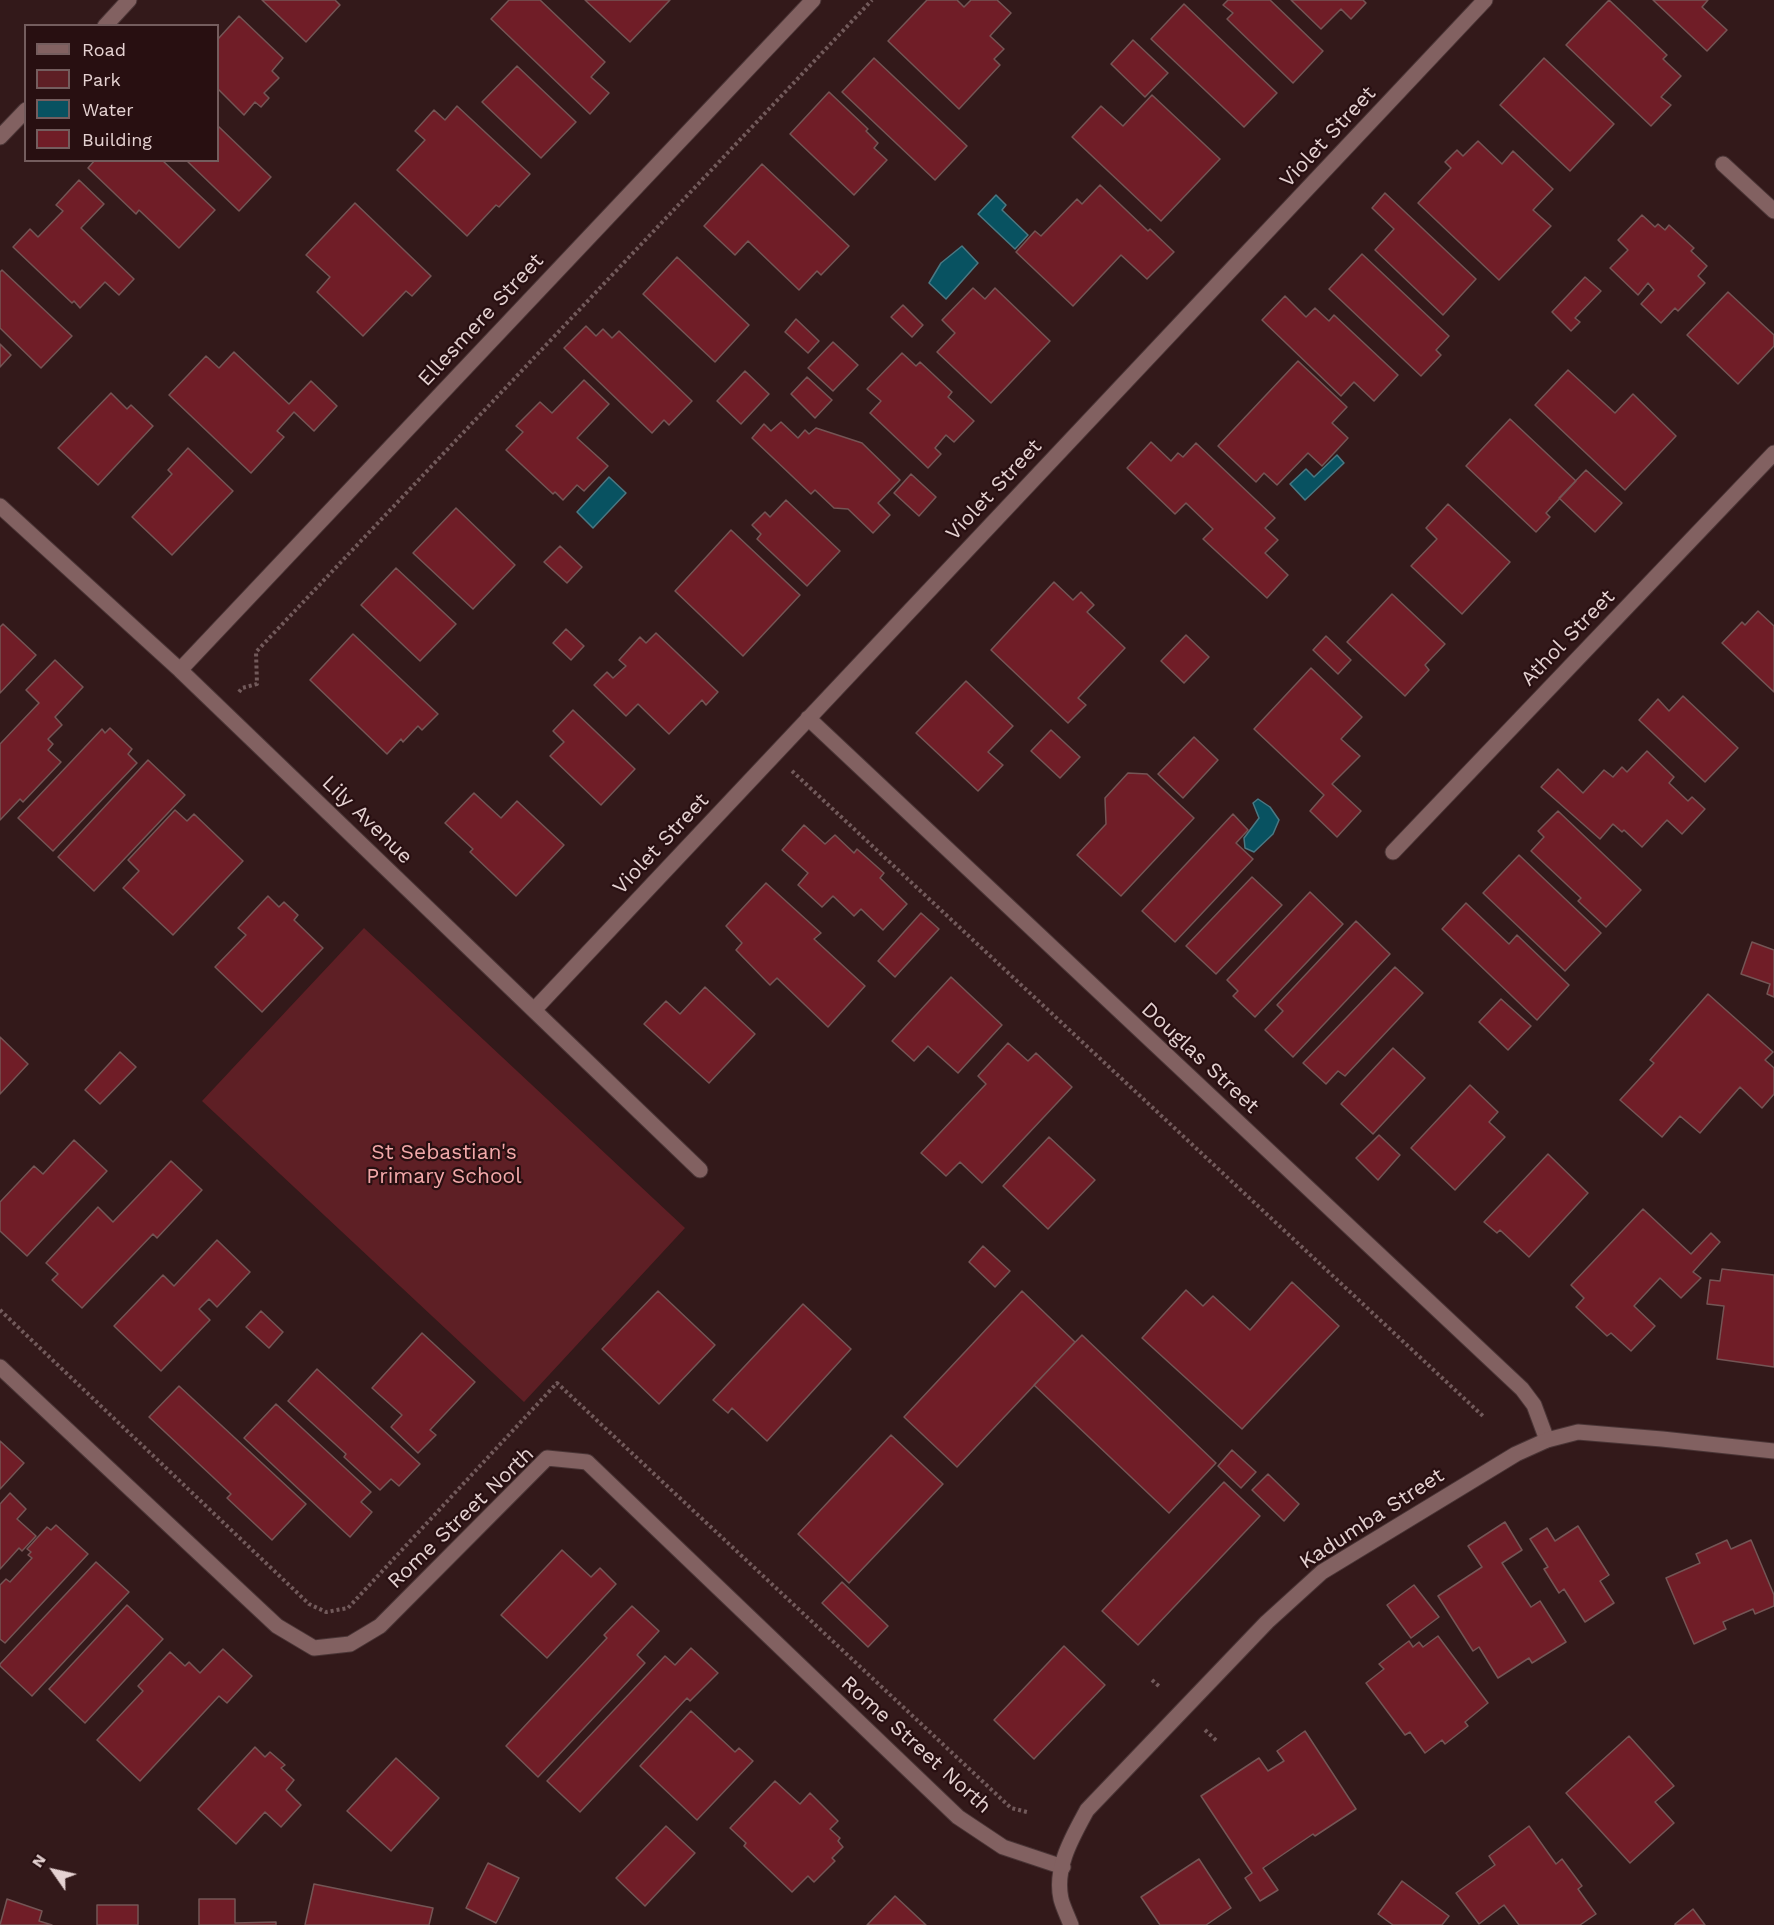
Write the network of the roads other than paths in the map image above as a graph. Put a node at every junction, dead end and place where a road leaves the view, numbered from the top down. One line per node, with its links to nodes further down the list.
1 (129, 0): 4 (street)
2 (813, 0): 11 (street, Ellesmere Street)
3 (1485, 0): 12 (street, Violet Street)
4 (107, 24)
5 (24, 112): 6 (street)
6 (0, 137)
7 (1724, 164): 8 (street)
8 (1774, 211)
9 (1774, 453): 13 (street, Athol Street)
10 (0, 506): 11 (street, Lily Avenue)
11 (180, 670): 14 (street, Lily Avenue)
12 (808, 718): 14 (street, Violet Street); 17 (street, Douglas Street)
13 (1393, 852)
14 (534, 1010): 15 (street, Lily Avenue)
15 (700, 1170)
16 (0, 1367): 19 (street, Rome Street North)
17 (1547, 1440): 18 (street, Kadumba Street); 19 (street, Kadumba Street)
18 (1774, 1451)
19 (1063, 1867): 20 (street, Kadumba Street)
20 (1071, 1925)

